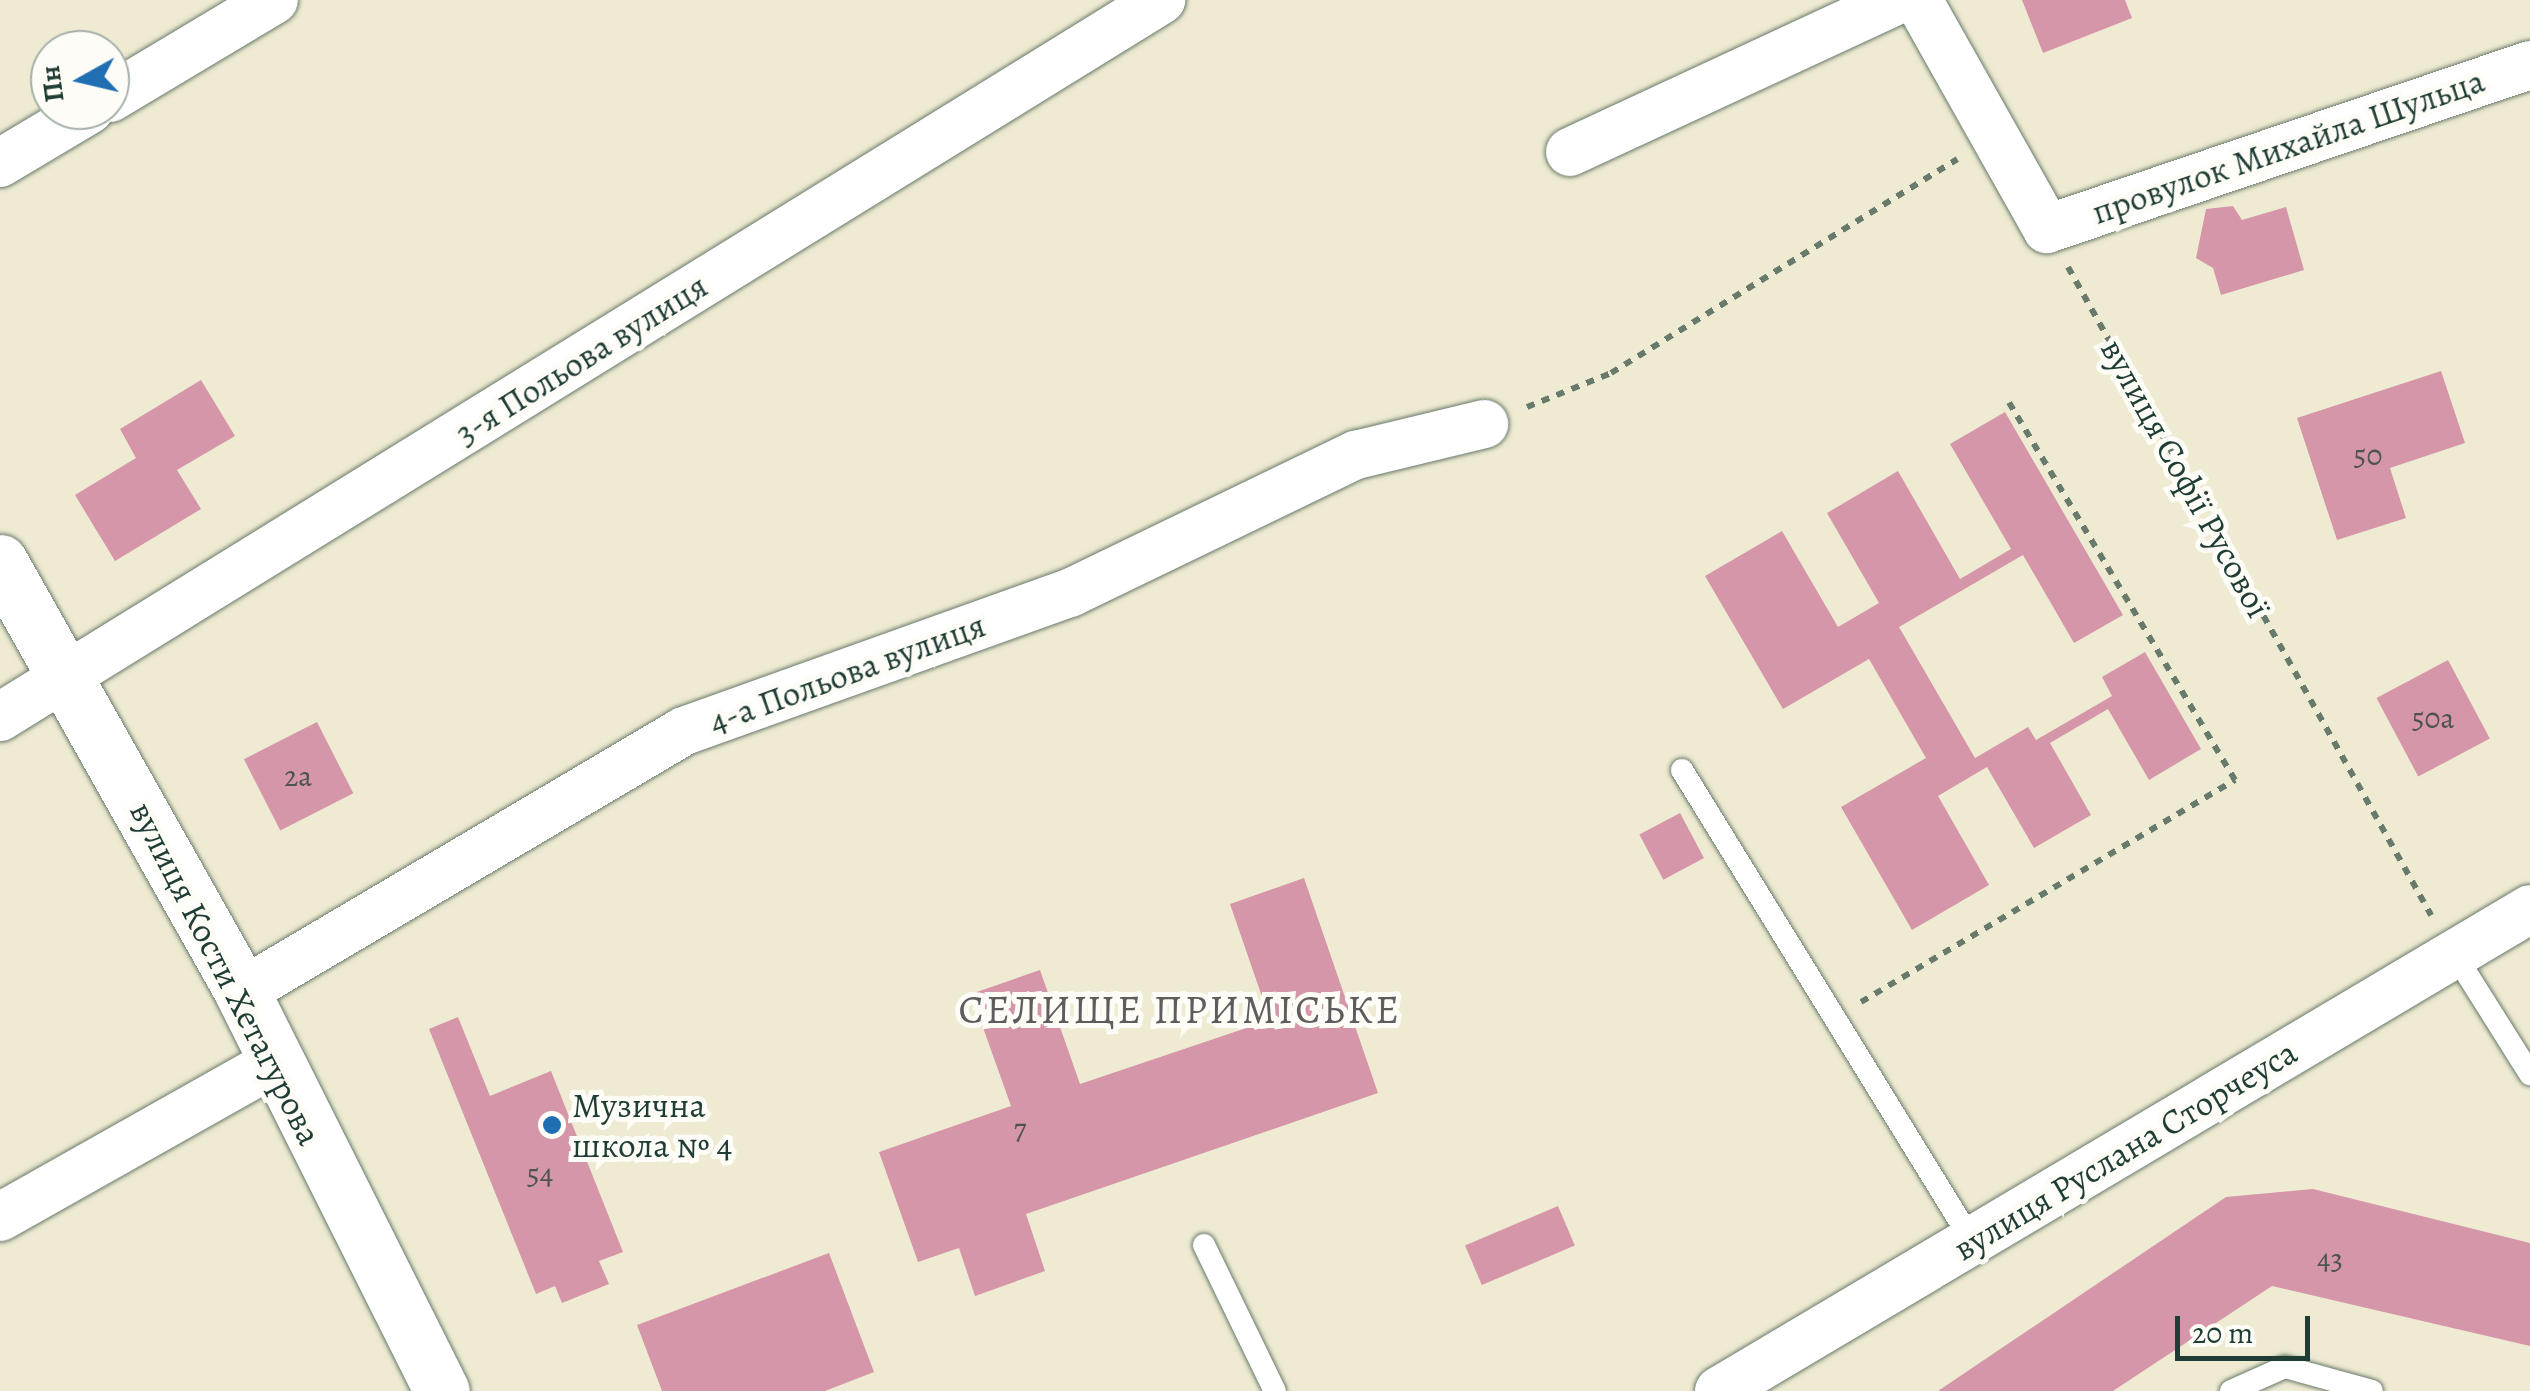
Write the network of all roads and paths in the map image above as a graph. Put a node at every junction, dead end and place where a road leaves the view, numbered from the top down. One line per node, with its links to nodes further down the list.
1 (274, 0): 6 (street)
2 (1160, 0): 15 (street, 3-я Польова вулиця)
3 (1897, 0): 9 (street)
4 (1918, 0): 8 (street)
5 (2530, 64): 11 (street, провулок Михайла Шульца)
6 (130, 86)
7 (55, 130): 10 (street)
8 (1994, 136): 11 (street); 13 (path)
9 (1570, 152)
10 (0, 163)
11 (2047, 230): 19 (path, вулиця Софії Русової)
12 (2008, 403): 21 (path)
13 (1484, 424): 20 (street, 4-а Польова вулиця)
14 (0, 562): 15 (street, вулиця Кости Хетагурова)
15 (71, 676): 16 (street, 3-я Польова вулиця); 20 (street, вулиця Кости Хетагурова)
16 (0, 717)
17 (1682, 770): 21 (lane)
18 (2530, 908): 19 (street, вулиця Руслана Сторчеуса)
19 (2455, 955): 23 (lane); 25 (street, вулиця Руслана Сторчеуса)
20 (242, 992): 22 (street, вулиця Кости Хетагурова)
21 (1834, 1018): 25 (lane)
22 (272, 1064): 24 (street); 27 (street, вулиця Кости Хетагурова)
23 (2530, 1074)
24 (0, 1217)
25 (1972, 1241): 29 (street, вулиця Руслана Сторчеуса)
26 (1204, 1245): 28 (lane)
27 (442, 1391)
28 (1275, 1391)
29 (1719, 1391)
30 (2231, 1391): 31 (lane)
31 (2372, 1391)

